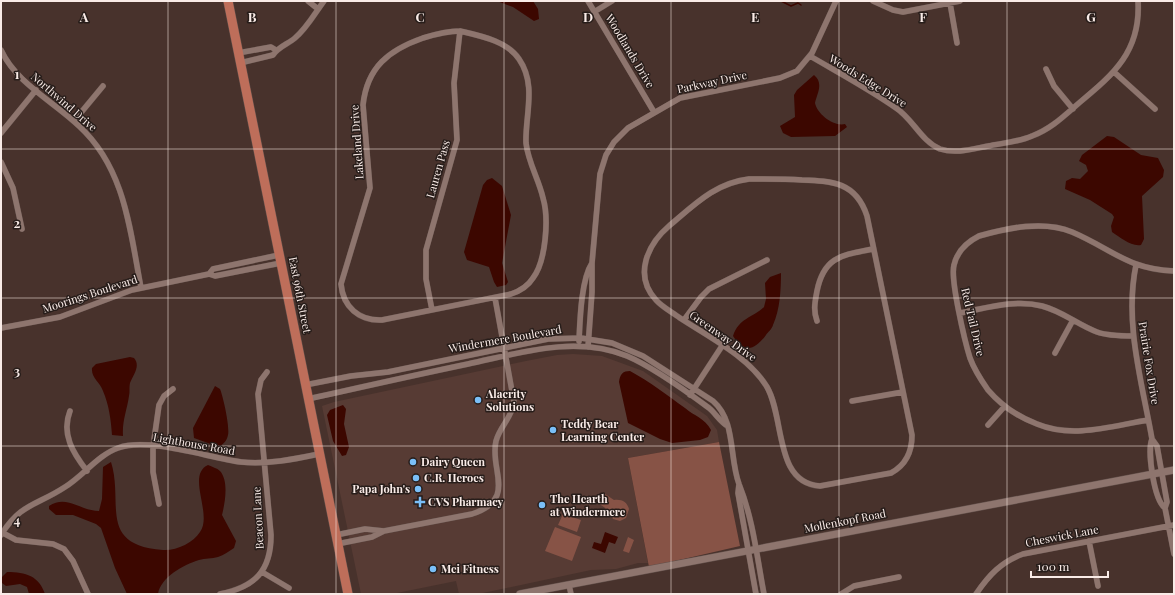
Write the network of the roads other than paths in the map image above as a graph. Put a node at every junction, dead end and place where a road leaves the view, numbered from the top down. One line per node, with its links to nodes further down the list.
1 (228, 1): 17 (main road, East 96th Street)
2 (308, 1): 11 (street)
3 (324, 1): 11 (street)
4 (588, 1): 12 (street, Woodlands Drive)
5 (612, 1): 12 (street)
6 (836, 1): 18 (street, Parkway Drive)
7 (873, 1): 10 (street)
8 (960, 1): 10 (street)
9 (1138, 1): 21 (street, Woods Edge Drive)
10 (950, 3): 14 (street)
11 (318, 9): 16 (street)
12 (594, 12): 26 (street, Woodlands Drive)
13 (460, 32): 38 (street, Lakeland Drive); 39 (street, Lauren Pass); 39 (street, Lakeland Drive)
14 (957, 43)
15 (1, 50): 23 (street, Northwind Drive)
16 (276, 50): 17 (street); 19 (street)
17 (238, 53): 19 (main road, East 96th Street)
18 (810, 56): 24 (street, Woods Edge Drive); 26 (street, Parkway Drive)
19 (240, 63): 32 (main road, East 96th Street)
20 (1046, 69): 24 (street)
21 (1114, 72): 24 (street, Woods Edge Drive); 25 (street)
22 (103, 86): 27 (street)
23 (36, 90): 27 (street, Northwind Drive); 28 (street)
24 (1073, 109)
25 (1155, 109)
26 (654, 112): 34 (street, Parkway Drive)
27 (74, 121): 37 (street, Northwind Drive)
28 (1, 133)
29 (1, 162): 30 (street)
30 (22, 229)
31 (873, 250): 41 (street, Greenway Drive); 43 (street); 58 (street, Greenway Drive)
32 (280, 259): 37 (street, Moorings Boulevard); 55 (main road, East 96th Street)
33 (767, 260): 41 (street)
34 (592, 263): 46 (street, Parkway Drive); 47 (street, Parkway Drive)
35 (1136, 265): 36 (street); 40 (street, Red Tail Drive); 45 (street, Prairie Fox Drive)
36 (1174, 272)
37 (141, 288): 44 (street, Moorings Boulevard)
38 (495, 298): 39 (street, Lakeland Drive); 51 (street)
39 (432, 310)
40 (960, 313): 42 (street); 62 (street, Red Tail Drive)
41 (684, 320): 49 (street, Greenway Drive)
42 (1073, 320): 45 (street); 52 (street)
43 (817, 321)
44 (1, 328)
45 (1133, 336): 64 (street, Prairie Fox Drive)
46 (579, 338): 47 (street, Windermere Boulevard); 48 (street, Parkway Drive); 51 (street, Windermere Boulevard)
47 (588, 338): 50 (street, Parkway Drive); 56 (street, Windermere Boulevard)
48 (579, 346): 50 (street, Windermere Boulevard); 53 (street, Windermere Boulevard)
49 (722, 346): 56 (street); 58 (street, Greenway Drive)
50 (588, 347): 59 (street, Windermere Boulevard)
51 (505, 348): 53 (street); 55 (street, Windermere Boulevard)
52 (1055, 353)
53 (506, 356): 60 (street, Windermere Boulevard); 79 (street)
54 (266, 372): 70 (street, Beacon Lane)
55 (305, 385): 60 (main road, East 96th Street)
56 (694, 388): 59 (street); 65 (street, Windermere Boulevard)
57 (173, 389): 68 (street)
58 (903, 392): 61 (street)
59 (690, 395): 65 (street, Windermere Boulevard)
60 (308, 399): 69 (main road, East 96th Street)
61 (852, 401)
62 (1005, 406): 64 (street, Red Tail Drive); 66 (street)
63 (70, 411): 72 (street)
64 (1148, 420): 67 (street, Prairie Fox Drive)
65 (726, 425): 75 (street, Windermere Boulevard)
66 (988, 425)
67 (1152, 439): 73 (street, Prairie Fox Drive); 74 (street, Prairie Fox Drive)
68 (153, 447): 70 (street, Lighthouse Road); 72 (street, Lighthouse Road); 76 (street)
69 (319, 454): 70 (street, Lighthouse Road); 81 (main road, East 96th Street)
70 (264, 462): 86 (street, Beacon Lane)
71 (1174, 470): 73 (street, Mollenkopf Road)
72 (87, 471): 80 (street, Lighthouse Road)
73 (1162, 472): 74 (street, Mollenkopf Road); 77 (street, Prairie Fox Drive)
74 (1153, 474): 77 (street, Prairie Fox Drive); 83 (street, Mollenkopf Road)
75 (739, 484): 83 (street, Windermere Boulevard); 84 (street, Windermere Boulevard)
76 (159, 504)
77 (1165, 508): 78 (street)
78 (1171, 525): 82 (street, Cheswick Lane); 85 (street)
79 (384, 531): 81 (street); 81 (street)
80 (2, 533): 91 (street)
81 (337, 540): 93 (main road, East 96th Street)
82 (1089, 541): 89 (street); 99 (street, Cheswick Lane)
83 (757, 549): 84 (street, Mollenkopf Road); 97 (street, Windermere Boulevard)
84 (747, 551): 88 (street, Mollenkopf Road); 96 (street, Windermere Boulevard)
85 (1174, 554)
86 (262, 572): 90 (street); 92 (street, Beacon Lane)
87 (899, 577): 98 (street)
88 (569, 585): 94 (street, Mollenkopf Road); 95 (street)
89 (1098, 586)
90 (289, 588)
91 (88, 594)
92 (220, 594)
93 (348, 594)
94 (520, 594)
95 (571, 594)
96 (756, 594)
97 (764, 594)
98 (841, 594)
99 (976, 594)

